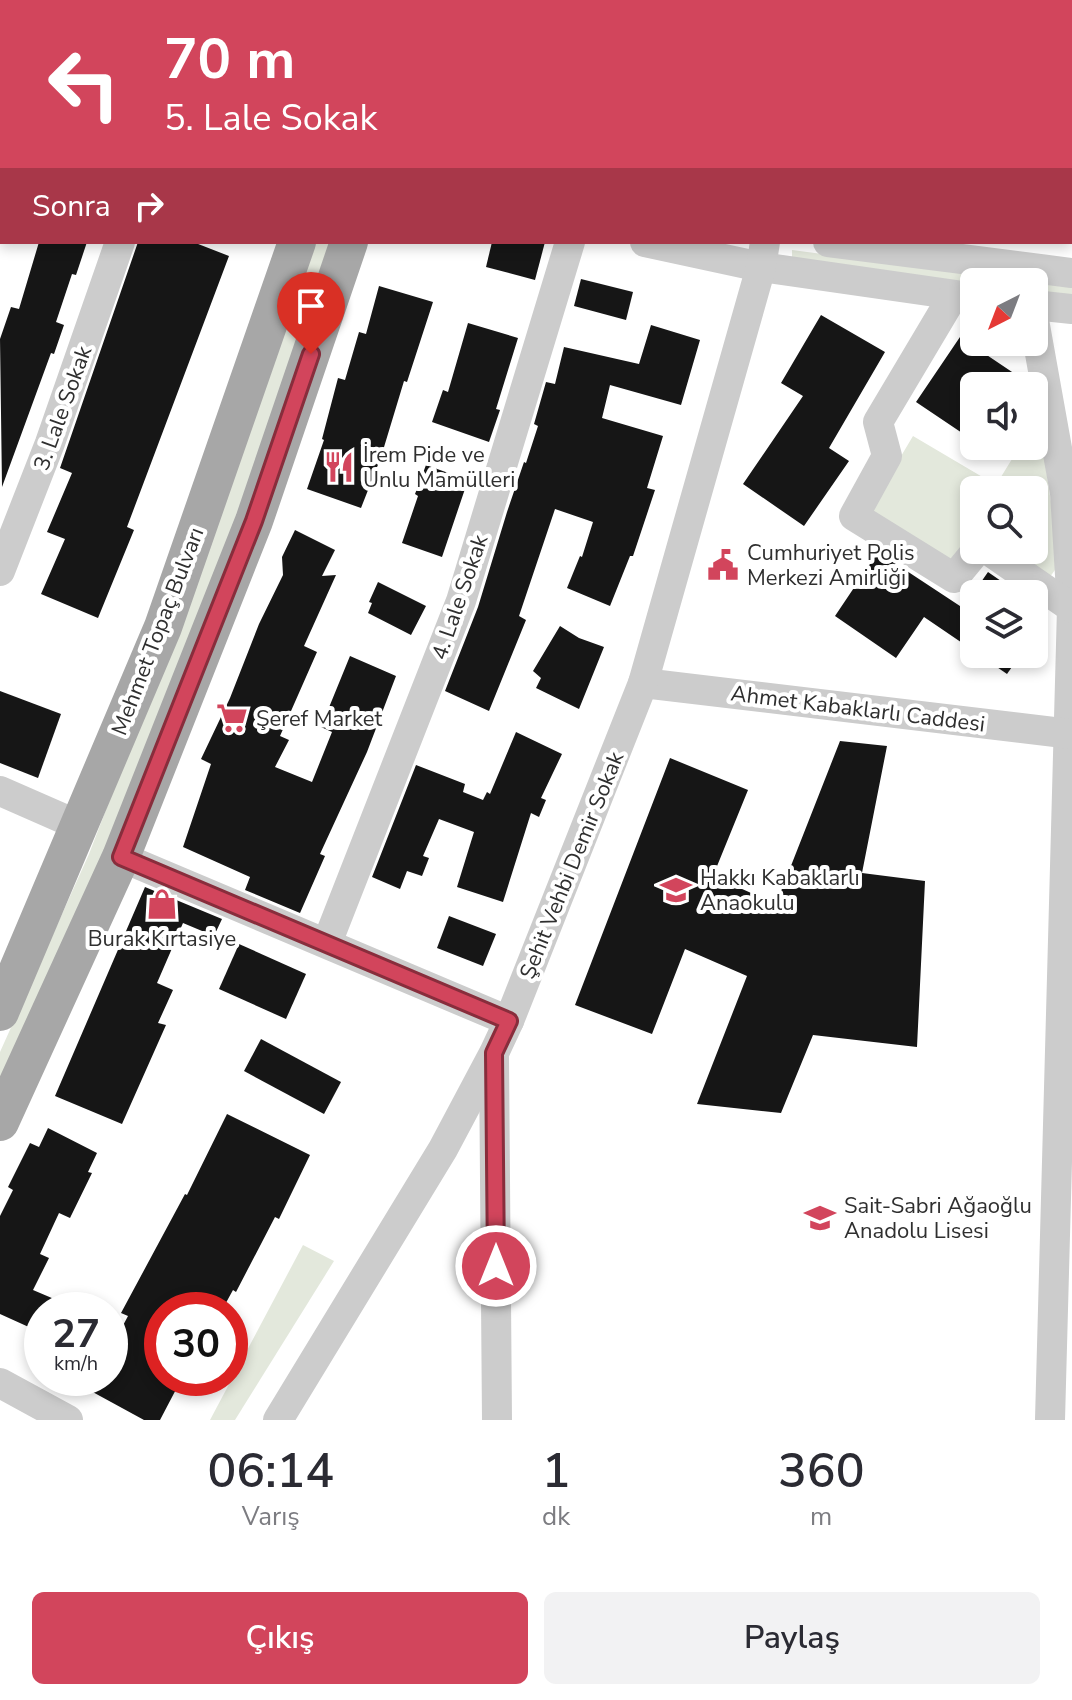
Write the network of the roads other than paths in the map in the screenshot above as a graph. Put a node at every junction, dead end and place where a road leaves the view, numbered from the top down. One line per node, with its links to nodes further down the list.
1 (119, 244): 18 (street, 3. Lale Sokak)
2 (296, 244): 23 (main road, Mehmet Topaç Bulvarı)
3 (348, 244): 24 (main road)
4 (569, 244): 25 (street, 4. Lale Sokak)
5 (665, 244): 8 (street)
6 (858, 244): 7 (street)
7 (965, 251): 9 (street)
8 (763, 254): 10 (street); 20 (street, Şehit Vehbi Demir Sokak)
9 (1072, 273)
10 (960, 296)
11 (960, 303): 16 (street)
12 (1048, 306): 13 (street)
13 (1072, 309)
14 (1041, 356): 15 (street)
15 (1068, 494): 19 (street)
16 (966, 564)
17 (1008, 564): 19 (street)
18 (0, 571)
19 (1072, 608): 21 (street)
20 (643, 683): 21 (street, Ahmet Kabaklarlı Caddesi); 27 (street, Şehit Vehbi Demir Sokak)
21 (1069, 734): 32 (street)
22 (0, 791): 23 (street)
23 (80, 826): 26 (main road, Mehmet Topaç Bulvarı)
24 (121, 857): 25 (street); 29 (main road)
25 (327, 943): 27 (street)
26 (0, 1012)
27 (509, 1021): 28 (street, Şehit Vehbi Demir Sokak)
28 (494, 1053): 30 (street, Şehit Vehbi Demir Sokak); 31 (street)
29 (0, 1122)
30 (443, 1149): 31 (street); 35 (street, Şehit Vehbi Demir Sokak)
31 (495, 1173): 36 (street)
32 (1064, 1188): 37 (street)
33 (0, 1383): 34 (street)
34 (68, 1420)
35 (278, 1420)
36 (497, 1420)
37 (1050, 1420)

